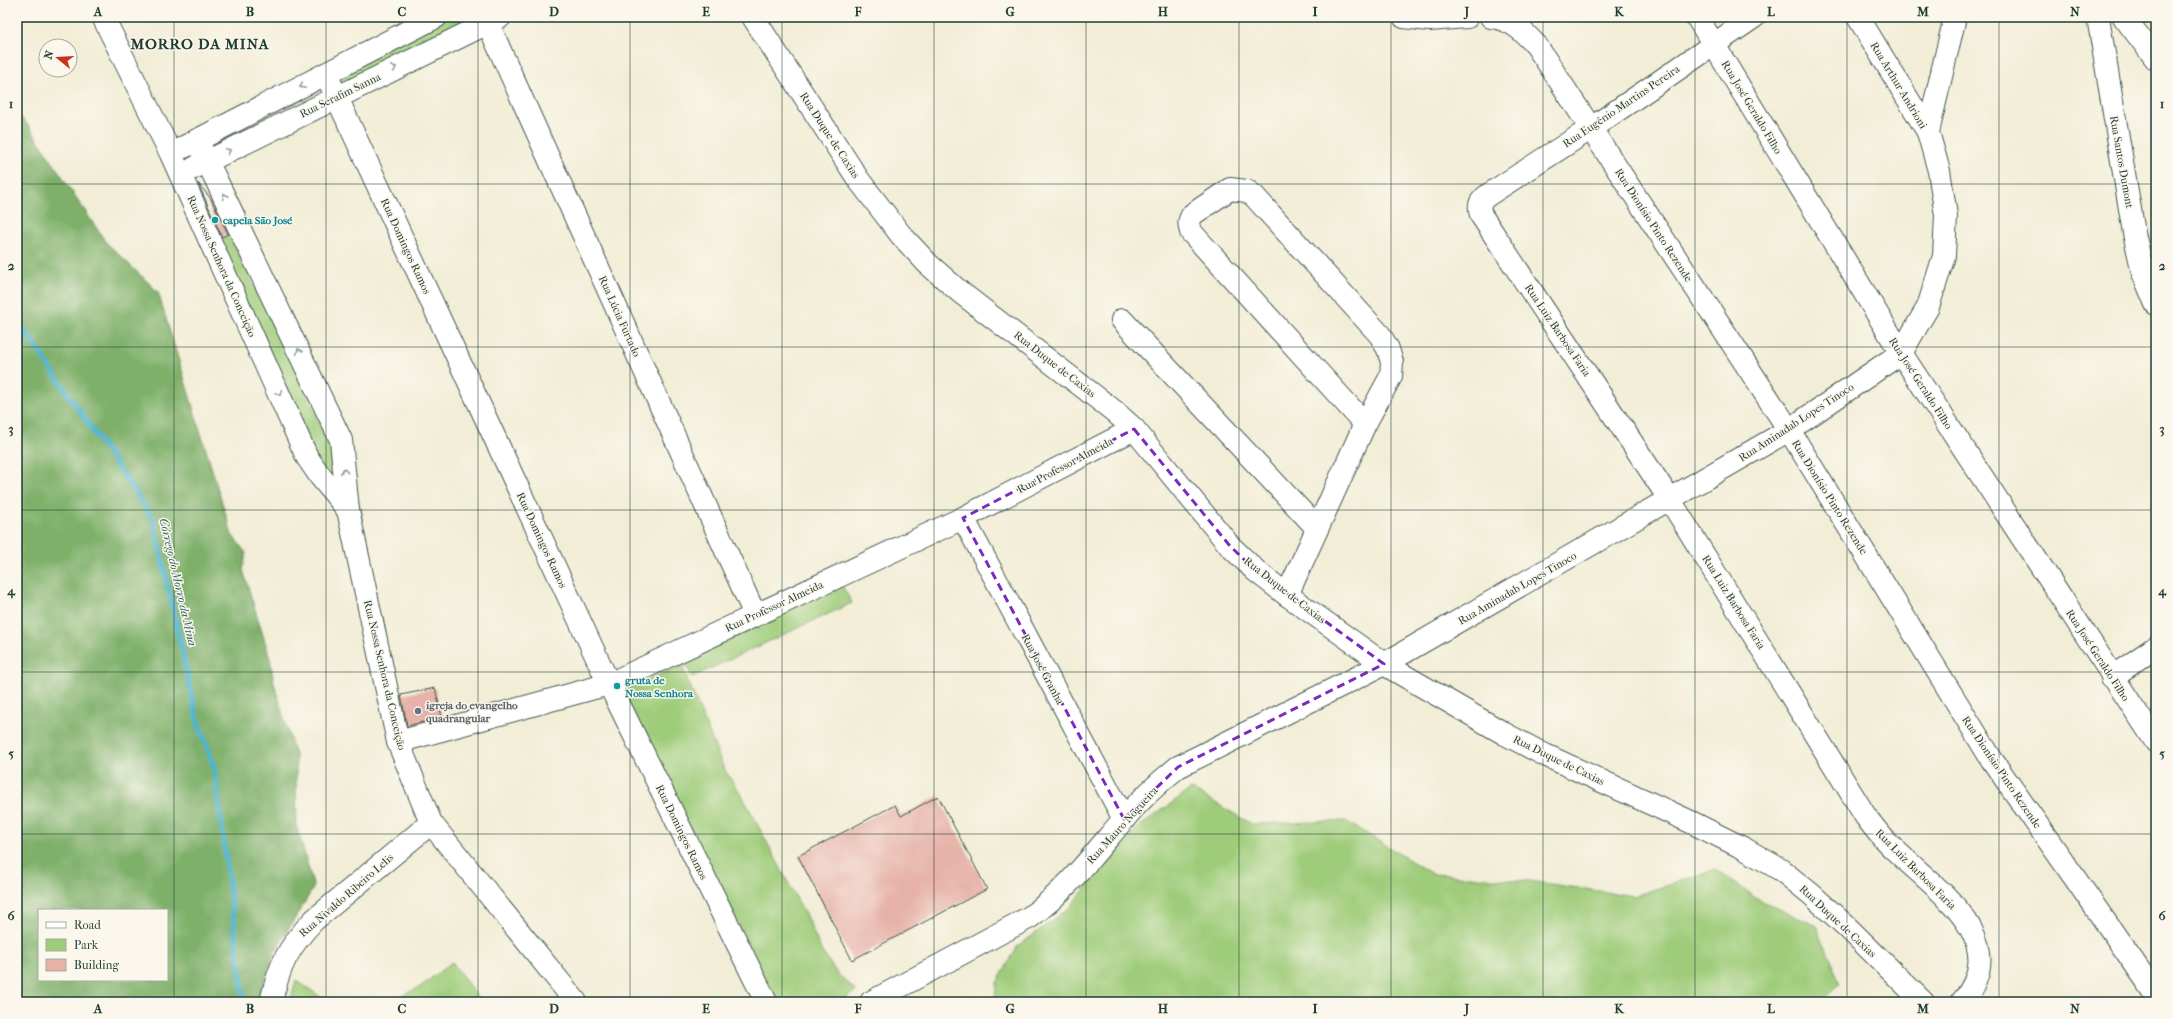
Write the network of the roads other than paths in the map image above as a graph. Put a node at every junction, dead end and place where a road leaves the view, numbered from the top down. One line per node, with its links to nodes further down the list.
1 (103, 17): 21 (street, Rua Nossa Senhora da Conceição)
2 (436, 17): 16 (street)
3 (753, 17): 29 (street, Rua Duque de Caxias)
4 (1404, 17): 5 (street)
5 (1467, 17)
6 (1491, 17): 18 (street, Rua Dionísio Pinto Rezende)
7 (1697, 17): 14 (street, Rua José Geraldo Filho)
8 (1754, 17): 14 (street, Rua Eugênio Martins Pereira)
9 (1858, 17): 19 (street, Rua Arthur Andrioni)
10 (1955, 17): 19 (street, Rua Aminadab Lopes Tinoco)
11 (2098, 17): 25 (street, Rua Santos Dumont)
12 (2124, 17): 15 (street)
13 (490, 19): 17 (street, Rua Serafim Sanna, one-way to 13); 36 (street, Rua Lúcia Furtado)
14 (1714, 43): 18 (street, Rua Eugênio Martins Pereira); 27 (street, Rua José Geraldo Filho)
15 (2156, 59)
16 (326, 74): 17 (street, Rua Domingos Ramos); 20 (street, one-way to 20)
17 (336, 96): 22 (street, Rua Serafim Sanna, one-way to 17); 40 (street, Rua Domingos Ramos)
18 (1590, 129): 24 (street, Rua Eugênio Martins Pereira); 30 (street, Rua Dionísio Pinto Rezende)
19 (1928, 132): 27 (street, Rua Aminadab Lopes Tinoco)
20 (197, 140): 21 (street); 22 (street, Rua Nossa Senhora da Conceição)
21 (171, 154): 23 (street, Rua Nossa Senhora da Conceição)
22 (207, 161): 23 (street, Rua Serafim Sanna); 32 (street, Rua Nossa Senhora da Conceição, one-way to 22)
23 (180, 175): 32 (street, Rua Nossa Senhora da Conceição, one-way to 32)
24 (1488, 195): 31 (street, Rua Luiz Barbosa Faria)
25 (2156, 304)
26 (1122, 320): 34 (street)
27 (1901, 353): 30 (street, Rua Aminadab Lopes Tinoco); 39 (street, Rua José Geraldo Filho)
28 (1365, 424): 28 (street); 34 (street)
29 (1134, 429): 33 (street, Rua Professor Almeida); 35 (street, Rua Duque de Caxias)
30 (1789, 430): 31 (street, Rua Aminadab Lopes Tinoco); 45 (street, Rua Dionísio Pinto Rezende)
31 (1670, 500): 38 (street, Rua Aminadab Lopes Tinoco); 51 (street, Rua Luiz Barbosa Faria)
32 (348, 510): 41 (street, Rua Nossa Senhora da Conceição)
33 (963, 518): 36 (street, Rua Professor Almeida); 43 (street, Rua José Granha)
34 (1317, 528): 35 (street)
35 (1287, 595): 38 (street, Rua Duque de Caxias)
36 (755, 615): 40 (street, Rua Professor Almeida)
37 (2156, 647): 39 (street)
38 (1384, 664): 43 (street, Rua Mauro Nogueira); 50 (street, Rua Duque de Caxias)
39 (2112, 677): 42 (street, Rua José Geraldo Filho)
40 (609, 684): 41 (street, Rua Professor Almeida); 48 (street, Rua Domingos Ramos)
41 (398, 742): 44 (street, Rua Nossa Senhora da Conceição)
42 (2156, 742)
43 (1124, 819): 49 (street, Rua Mauro Nogueira)
44 (431, 823): 46 (street, Rua Nivaldo Ribeiro Lelis); 47 (street, Rua Nossa Senhora da Conceição)
45 (2156, 994)
46 (271, 1002)
47 (576, 1002)
48 (766, 1002)
49 (871, 1002)
50 (1923, 1002)
51 (1962, 1002)

